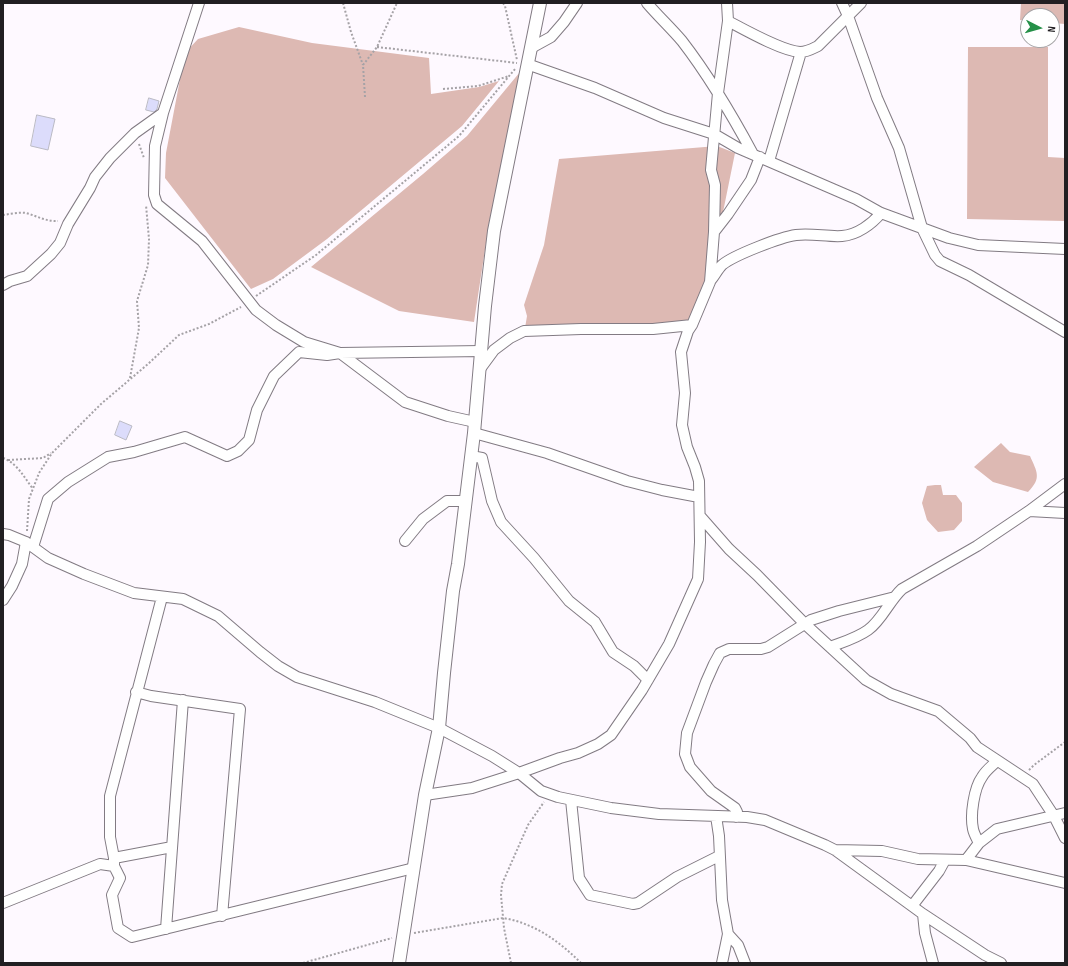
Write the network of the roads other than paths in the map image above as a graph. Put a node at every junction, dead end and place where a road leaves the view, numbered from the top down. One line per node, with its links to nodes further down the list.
1 (199, 3): 14 (street)
2 (540, 3): 10 (street)
3 (577, 3): 10 (street)
4 (647, 3): 13 (street)
5 (727, 3): 9 (street)
6 (842, 3): 8 (street)
7 (861, 3): 8 (street)
8 (848, 16): 11 (street); 18 (street)
9 (728, 21): 11 (street); 13 (street)
10 (531, 48): 12 (street)
11 (801, 52): 16 (street)
12 (522, 64): 15 (street); 25 (street)
13 (718, 93): 15 (street); 16 (street)
14 (163, 113): 22 (street); 26 (street)
15 (714, 134): 16 (street); 19 (street)
16 (761, 158): 17 (street); 19 (street)
17 (881, 213): 18 (street); 21 (street)
18 (922, 228): 20 (street); 24 (street)
19 (714, 232): 21 (street)
20 (1065, 249)
21 (710, 282): 23 (street)
22 (3, 285)
23 (692, 324): 27 (street); 31 (street)
24 (1065, 332)
25 (482, 351): 26 (street); 27 (street)
26 (340, 353): 28 (street); 38 (street)
27 (480, 370): 28 (street)
28 (475, 427): 29 (street); 31 (street)
29 (470, 456): 32 (street); 44 (street)
30 (1065, 484): 33 (street)
31 (699, 497): 35 (street)
32 (466, 501): 37 (street); 47 (street)
33 (1029, 511): 34 (street); 39 (street)
34 (1065, 513)
35 (700, 516): 42 (street); 44 (street)
36 (3, 534): 38 (street)
37 (405, 541)
38 (29, 544): 40 (street); 41 (street)
39 (894, 596): 42 (street); 43 (street)
40 (162, 597): 45 (street); 47 (street)
41 (3, 600)
42 (805, 624): 43 (street); 55 (street)
43 (830, 647): 48 (street)
44 (648, 680): 49 (street)
45 (136, 692): 46 (street); 63 (street)
46 (183, 700): 58 (street); 69 (street)
47 (439, 728): 49 (street); 50 (street)
48 (998, 761): 54 (street); 57 (street)
49 (519, 773): 50 (street); 51 (street)
50 (425, 795): 64 (street)
51 (571, 800): 53 (street); 60 (street)
52 (1065, 813): 54 (street)
53 (716, 816): 55 (street); 60 (street)
54 (1054, 816): 56 (street); 57 (street)
55 (736, 817): 59 (street)
56 (1065, 838)
57 (979, 843): 62 (street)
58 (172, 847): 63 (street); 70 (street)
59 (835, 850): 61 (street); 67 (street)
60 (719, 856): 71 (street)
61 (945, 860): 62 (street); 67 (street)
62 (966, 860): 65 (street)
63 (114, 862): 66 (street); 70 (street)
64 (414, 868): 69 (street); 72 (street)
65 (1065, 883)
66 (3, 903)
67 (912, 906): 68 (street)
68 (922, 914): 75 (street); 76 (street)
69 (222, 916): 70 (street)
70 (166, 929)
71 (728, 934): 73 (street); 74 (street)
72 (399, 963)
73 (722, 963)
74 (745, 963)
75 (933, 963)
76 (1001, 963)

